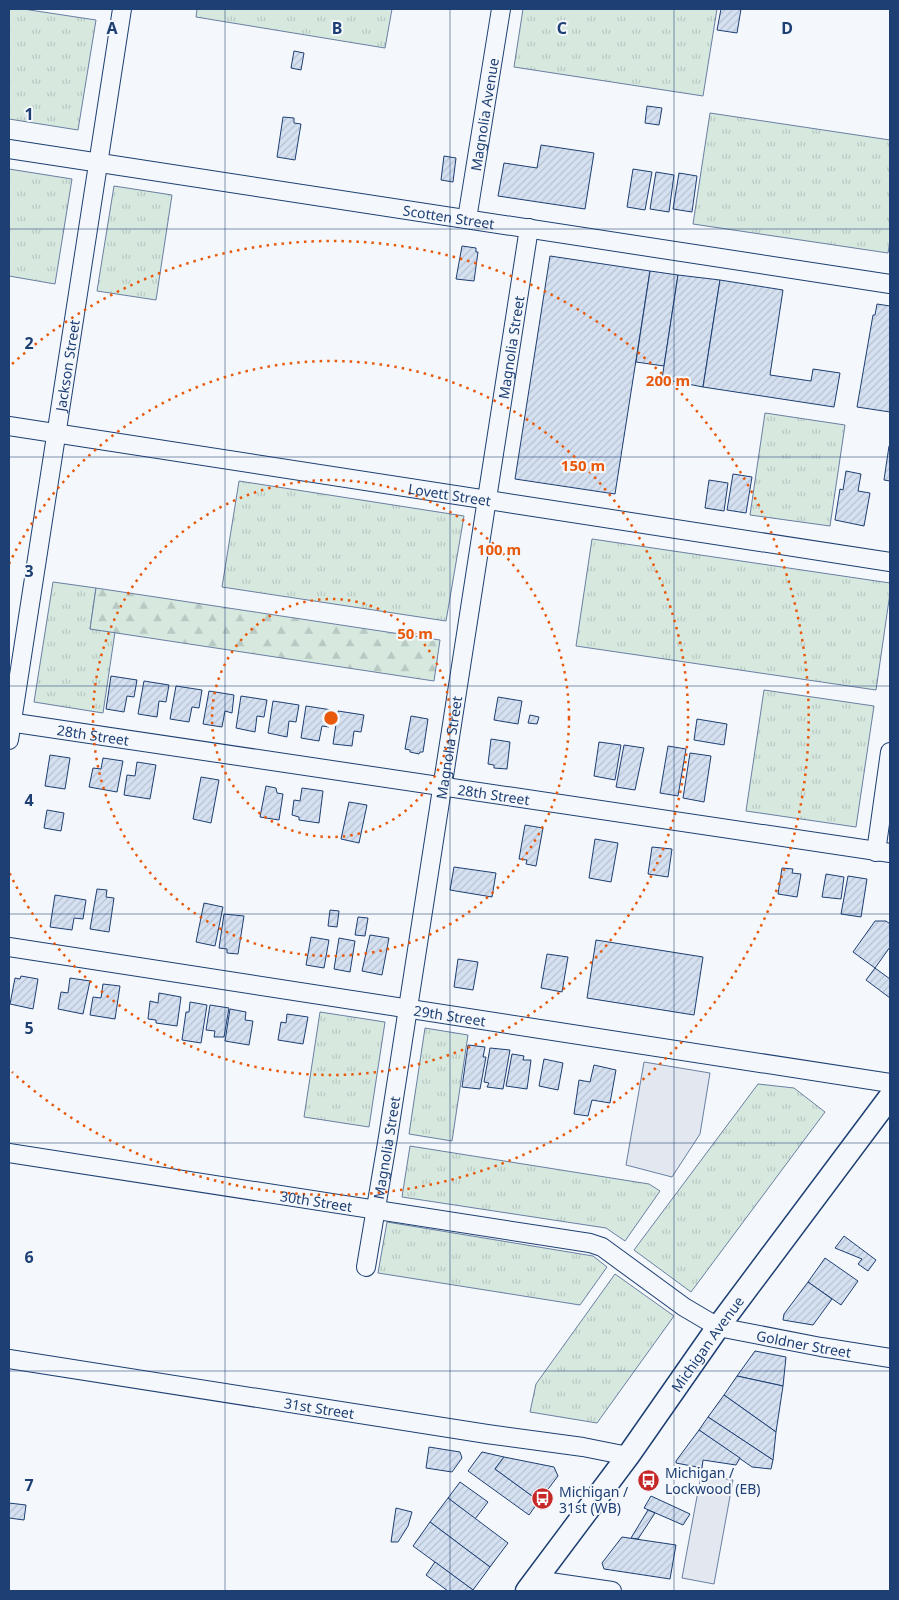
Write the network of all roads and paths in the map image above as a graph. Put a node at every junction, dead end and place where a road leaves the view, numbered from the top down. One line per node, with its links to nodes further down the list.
1 (122, 9): 4 (street, Jackson Street)
2 (501, 9): 5 (street, Magnolia Avenue)
3 (9, 149): 4 (street, Scotten Street)
4 (98, 162): 5 (street, Scotten Street); 9 (street, Jackson Street)
5 (467, 219): 6 (street, Scotten Street)
6 (529, 228): 7 (street, Scotten Street); 10 (street, Magnolia Street)
7 (890, 284)
8 (9, 426): 9 (street, Lovett Street)
9 (56, 434): 10 (street, Lovett Street); 12 (street, Jackson Street)
10 (486, 500): 11 (street, Lovett Street); 15 (street, Magnolia Street)
11 (890, 562)
12 (10, 722): 13 (street, Jackson Street); 15 (street, 28th Street)
13 (9, 740)
14 (890, 752): 16 (street)
15 (442, 786): 16 (street, 28th Street); 18 (street, Magnolia Street)
16 (883, 852)
17 (9, 947): 18 (street, 29th Street)
18 (408, 1008): 19 (street, 29th Street); 22 (street, Magnolia Street)
19 (890, 1083)
20 (890, 1097): 24 (main road, Michigan Avenue)
21 (9, 1153): 22 (street, 30th Street)
22 (376, 1210): 23 (street, Magnolia Street); 24 (street, 30th Street)
23 (366, 1267)
24 (718, 1328): 25 (street, Goldner Street); 27 (main road, Michigan Avenue)
25 (890, 1358)
26 (9, 1359): 27 (street, 31st Street)
27 (628, 1456): 28 (main road, Michigan Avenue)
28 (532, 1586): 29 (street)
29 (612, 1591)

